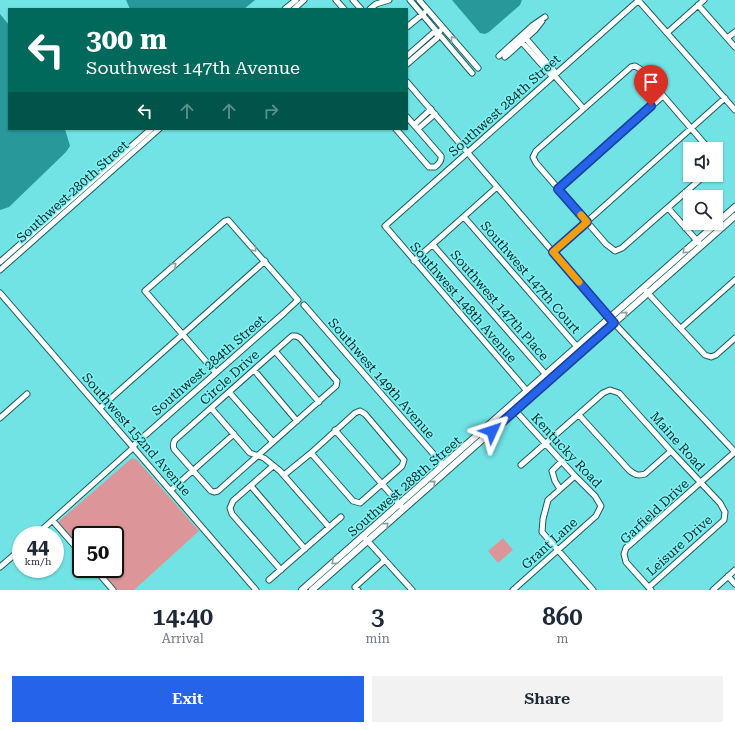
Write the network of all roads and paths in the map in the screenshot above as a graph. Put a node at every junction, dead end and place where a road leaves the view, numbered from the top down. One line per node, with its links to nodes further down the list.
1 (296, 0): 11 (street)
2 (304, 0): 12 (street)
3 (336, 0): 13 (street)
4 (353, 0): 14 (street)
5 (389, 0): 15 (street)
6 (410, 0): 17 (street)
7 (420, 0): 16 (street)
8 (638, 0): 22 (street); 30 (street, Southwest 284th Street)
9 (704, 0): 10 (street)
10 (698, 6): 22 (street); 23 (street)
11 (286, 8)
12 (295, 8)
13 (343, 8)
14 (360, 8)
15 (371, 8)
16 (427, 9): 17 (street); 19 (street)
17 (422, 14): 18 (street); 21 (street)
18 (408, 25)
19 (444, 28): 21 (street); 28 (street, one-way to 19)
20 (735, 32): 23 (street)
21 (438, 33): 25 (street); 27 (street); 29 (street)
22 (667, 33): 33 (street)
23 (727, 38): 24 (street)
24 (735, 47)
25 (408, 55)
26 (502, 56): 30 (street)
27 (408, 63)
28 (478, 68)
29 (472, 73)
30 (554, 75): 34 (street); 45 (street, Southwest 284th Street)
31 (408, 83): 35 (street)
32 (663, 96): 34 (street); 41 (street); 48 (street)
33 (725, 98): 36 (street); 41 (street)
34 (583, 108): 48 (street)
35 (431, 109): 37 (street); 39 (street)
36 (735, 110)
37 (435, 114): 40 (street); 45 (street)
38 (408, 118): 39 (street)
39 (414, 125): 40 (street)
40 (418, 129): 42 (street)
41 (691, 129): 44 (street); 54 (street)
42 (397, 130)
43 (151, 131): 49 (street, Southwest 280th Street)
44 (703, 142)
45 (468, 153): 47 (street); 56 (street, Southwest 284th Street)
46 (697, 182): 51 (street)
47 (497, 187): 53 (street); 62 (street)
48 (558, 189): 54 (street)
49 (70, 204): 55 (street, Southwest 280th Street); 57 (street, Southwest 280th Street)
50 (735, 206): 58 (main road, Southwest 288th Street)
51 (668, 208): 54 (street); 58 (street)
52 (735, 216): 60 (main road, Southwest 288th Street)
53 (464, 217): 59 (street); 77 (street, Southwest 147th Court)
54 (587, 222): 62 (street)
55 (40, 226): 57 (street); 61 (street, Southwest 280th Street)
56 (385, 226): 64 (street, Southwest 148th Avenue)
57 (44, 231): 61 (street, Southwest 280th Street)
58 (696, 240): 60 (street); 68 (main road, Southwest 288th Street, one-way to 68)
59 (433, 245): 64 (street); 82 (street, Southwest 147th Place)
60 (701, 246): 70 (main road, Southwest 288th Street)
61 (18, 250): 65 (street, Southwest 280th Street); 66 (street, Southwest 280th Street)
62 (553, 252): 72 (street)
63 (265, 261): 75 (street); 75 (street, one-way to 63); 81 (street, Southwest 284th Street)
64 (414, 261): 84 (street, Southwest 148th Avenue)
65 (0, 262)
66 (0, 270)
67 (735, 280): 74 (street)
68 (643, 288): 70 (street); 72 (main road, Southwest 288th Street)
69 (0, 292): 88 (street, Southwest 152nd Avenue)
70 (648, 293): 73 (main road, Southwest 288th Street, one-way to 70); 74 (street)
71 (304, 305): 104 (street, Southwest 149th Avenue)
72 (610, 318): 73 (street); 77 (main road, Southwest 288th Street)
73 (614, 323): 79 (main road, Southwest 288th Street); 100 (street)
74 (681, 328): 76 (street)
75 (183, 334): 81 (street); 88 (street)
76 (735, 338)
77 (577, 347): 79 (street, Southwest 147th Court); 82 (main road, Southwest 288th Street)
78 (275, 351): 80 (street, Circle Drive); 87 (street); 87 (street, Circle Drive)
79 (582, 352): 83 (main road, Southwest 288th Street)
80 (254, 370): 85 (street, Circle Drive); 93 (street)
81 (216, 373): 98 (street, Southwest 284th Street)
82 (546, 374): 83 (street, Southwest 147th Place); 84 (main road, Southwest 288th Street)
83 (550, 380): 90 (main road, Southwest 288th Street)
84 (527, 391): 90 (main road, Southwest 288th Street)
85 (229, 392): 89 (street, Circle Drive); 96 (street)
86 (27, 394): 92 (street)
87 (319, 402): 93 (street, Circle Drive)
88 (100, 408): 98 (street, Southwest 152nd Avenue)
89 (211, 408): 95 (street); 107 (street, Circle Drive)
90 (513, 408): 97 (street, Kentucky Road); 104 (main road, Southwest 288th Street); 115 (main road, Southwest 288th Street, one-way to 90)
91 (579, 415): 97 (street); 99 (street); 99 (street, Maine Road)
92 (0, 418)
93 (297, 421): 96 (street, Circle Drive)
94 (335, 430): 101 (street); 111 (street); 111 (street)
95 (234, 434): 102 (street); 107 (street)
96 (273, 442): 102 (street, Circle Drive)
97 (546, 444): 103 (street, Kentucky Road); 106 (street)
98 (134, 447): 114 (street, Southwest 152nd Avenue); 119 (street, Southwest 284th Street)
99 (671, 451): 110 (street, Maine Road)
100 (735, 452): 110 (street, Garfield Drive)
101 (311, 453): 108 (street); 111 (street)
102 (258, 456): 105 (street); 107 (street, Circle Drive)
103 (562, 461): 109 (street, Kentucky Road); 113 (street)
104 (443, 465): 115 (main road, Southwest 288th Street)
105 (273, 466): 108 (street); 112 (street)
106 (521, 466)
107 (192, 470): 114 (street)
108 (284, 475): 121 (street)
109 (575, 476): 113 (street); 116 (street, Kentucky Road)
110 (701, 483): 118 (street, Maine Road); 137 (street, Garfield Drive)
111 (382, 484): 115 (street)
112 (251, 486): 125 (street); 130 (street)
113 (560, 489): 126 (street)
114 (171, 490): 139 (street, Southwest 152nd Avenue)
115 (402, 506): 122 (main road, Southwest 288th Street); 123 (main road, Southwest 288th Street, one-way to 115)
116 (599, 512): 126 (street, Grant Lane)
117 (341, 517): 121 (street)
118 (724, 520): 137 (street, Leisure Drive)
119 (53, 521): 120 (street, Southwest 284th Street); 124 (street)
120 (47, 526)
121 (329, 527): 125 (street)
122 (363, 536): 123 (street); 140 (main road, Southwest 288th Street, one-way to 140)
123 (368, 541): 128 (street); 141 (main road, Southwest 288th Street)
124 (72, 543)
125 (305, 549): 130 (street)
126 (558, 550): 143 (street, Grant Lane); 144 (street)
127 (12, 556): 129 (street)
128 (385, 560): 136 (street); 142 (street)
129 (0, 567)
130 (281, 570): 134 (street)
131 (735, 570): 132 (street)
132 (728, 576): 135 (street); 145 (street)
133 (103, 578): 138 (street)
134 (269, 580)
135 (735, 584)
136 (357, 589)
137 (650, 589)
138 (114, 590)
139 (256, 590)
140 (302, 590)
141 (312, 590)
142 (412, 590)
143 (513, 590)
144 (594, 590)
145 (712, 590)

